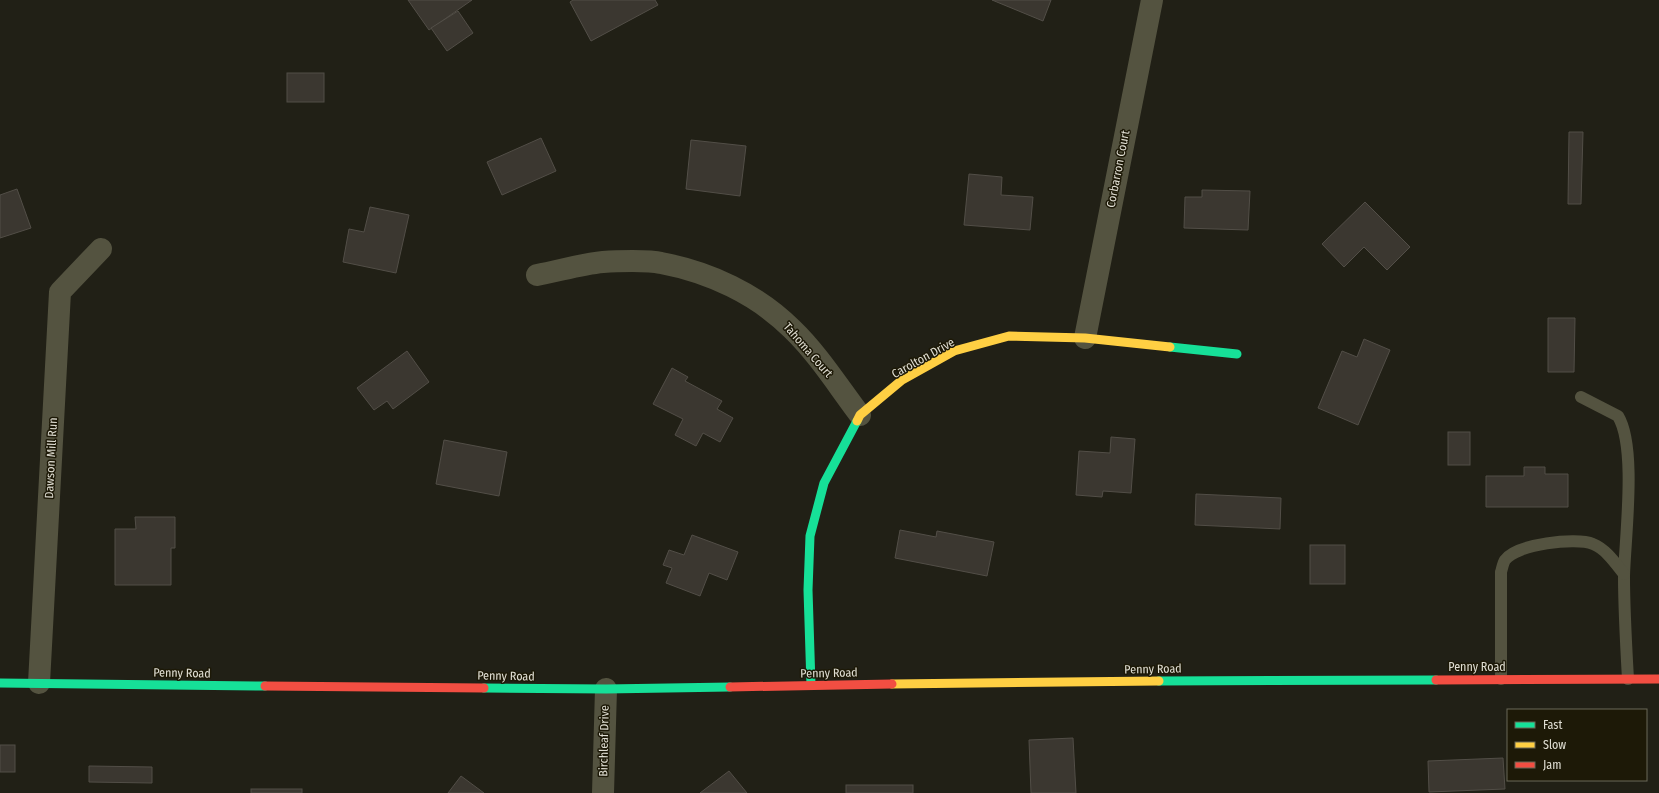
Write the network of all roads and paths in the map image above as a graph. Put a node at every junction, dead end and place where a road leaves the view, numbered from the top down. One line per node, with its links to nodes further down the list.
1 (1152, 0): 4 (street, Corbarron Court)
2 (101, 249): 12 (street, Dawson Mill Run)
3 (537, 275): 7 (street, Tahoma Court)
4 (1085, 338): 5 (street, Carolton Drive); 7 (street, Carolton Drive)
5 (1236, 354)
6 (1581, 397): 8 (lane)
7 (860, 415): 14 (street, Carolton Drive)
8 (1624, 574): 9 (lane); 10 (lane)
9 (1501, 679): 10 (street, Penny Road); 14 (street, Penny Road)
10 (1628, 679): 11 (street, Penny Road)
11 (1659, 679)
12 (39, 683): 13 (street, Penny Road); 15 (street, Penny Road)
13 (0, 684)
14 (811, 685): 15 (street, Penny Road)
15 (606, 689): 16 (street, Birchleaf Drive)
16 (603, 793)

